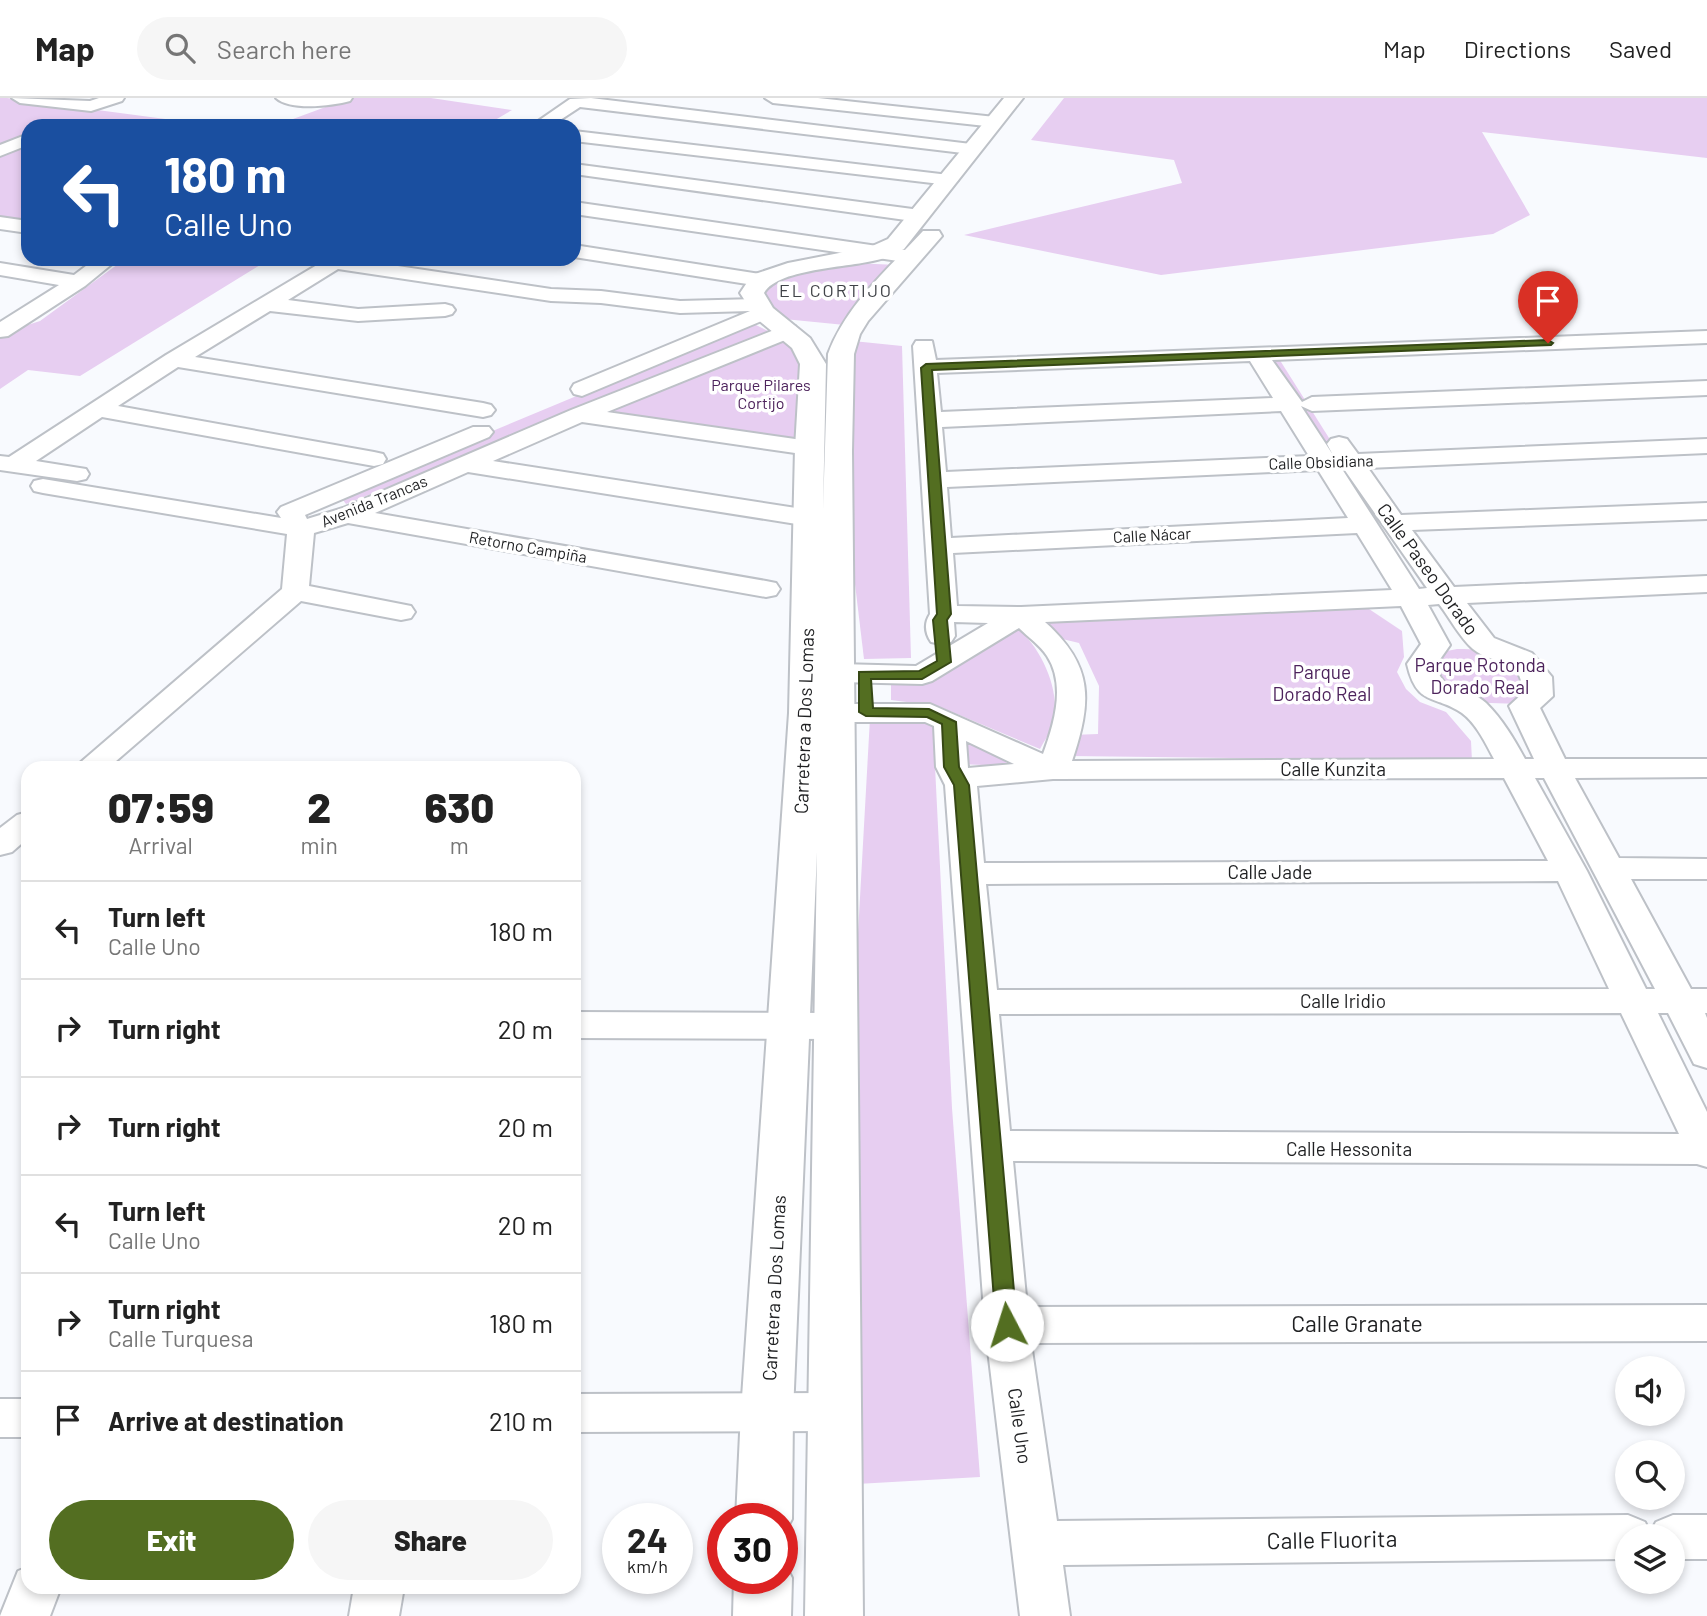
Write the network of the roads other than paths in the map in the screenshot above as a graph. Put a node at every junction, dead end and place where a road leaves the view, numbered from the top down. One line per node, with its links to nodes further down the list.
1 (20, 98): 9 (street)
2 (116, 98): 9 (street)
3 (284, 98): 4 (street)
4 (344, 98)
5 (773, 98): 7 (street)
6 (1014, 98): 12 (main road, Carretera a Dos Lomas)
7 (781, 99): 12 (street)
8 (580, 100): 11 (street); 15 (street)
9 (90, 106): 10 (street)
10 (70, 119)
11 (549, 119)
12 (995, 122): 15 (main road, Carretera a Dos Lomas)
13 (581, 137): 18 (street)
14 (21, 142): 16 (street)
15 (971, 149): 18 (main road, Carretera a Dos Lomas)
16 (0, 151)
17 (581, 170): 20 (street)
18 (948, 180): 20 (main road, Carretera a Dos Lomas)
19 (581, 209): 25 (street)
20 (920, 216): 25 (main road, Carretera a Dos Lomas)
21 (943, 221): 25 (main road, Carretera a Dos Lomas)
22 (0, 223): 23 (street)
23 (21, 226)
24 (581, 252): 30 (street)
25 (894, 255): 30 (main road, Carretera a Dos Lomas); 68 (main road, Carretera a Dos Lomas)
26 (99, 266): 31 (street)
27 (331, 266): 32 (street)
28 (370, 266): 33 (street)
29 (0, 269): 31 (street)
30 (760, 280): 33 (main road)
31 (78, 282): 35 (street)
32 (268, 304): 34 (street); 39 (street)
33 (760, 309): 36 (main road, Carretera a Dos Lomas); 41 (street)
34 (445, 310)
35 (2, 328)
36 (787, 331): 45 (street, Avenida Trancas); 49 (main road, Carretera a Dos Lomas)
37 (1707, 337): 38 (street)
38 (1269, 352): 42 (street, Calle Paseo Dorado); 46 (street)
39 (174, 360): 43 (street); 44 (street)
40 (1707, 388): 42 (street)
41 (559, 399)
42 (1301, 404): 46 (street); 51 (street, Calle Paseo Dorado)
43 (99, 410): 50 (street); 52 (street)
44 (483, 410)
45 (579, 415): 49 (street); 53 (street, Avenida Trancas)
46 (930, 420): 54 (street)
47 (508, 421): 59 (street, Avenida Trancas)
48 (1707, 446): 51 (street, Calle Obsidiana)
49 (809, 448): 58 (main road, Carretera a Dos Lomas)
50 (374, 458)
51 (1338, 461): 54 (street, Calle Obsidiana); 60 (street, Calle Paseo Dorado); 61 (street, Calle Paseo Dorado)
52 (8, 463): 59 (street)
53 (464, 464): 57 (street, Avenida Trancas); 58 (street)
54 (934, 480): 62 (street)
55 (43, 486): 59 (street)
56 (1707, 510): 60 (street)
57 (348, 515): 59 (street, Retorno Campiña); 64 (street, Retorno Campiña)
58 (808, 518): 68 (main road, Carretera a Dos Lomas)
59 (295, 521): 65 (street)
60 (1393, 523): 66 (street, Calle Paseo Dorado)
61 (1365, 525): 62 (street, Calle Nácar); 67 (street, Calle Paseo Dorado)
62 (939, 546): 70 (street)
63 (1707, 584): 66 (street)
64 (766, 589)
65 (295, 592): 69 (street); 79 (street)
66 (1446, 596): 67 (street); 72 (street, Calle Paseo Dorado)
67 (1411, 598): 71 (street); 73 (street, Calle Paseo Dorado)
68 (823, 605): 75 (main road, Carretera a Dos Lomas); 93 (main road, Carretera a Dos Lomas)
69 (401, 611)
70 (944, 614): 71 (street); 74 (street)
71 (1021, 615): 74 (street); 83 (street)
72 (1484, 644): 73 (street); 76 (street, Calle Paseo Dorado)
73 (1436, 645): 77 (street, Calle Paseo Dorado)
74 (944, 662): 75 (street)
75 (852, 693): 78 (street); 94 (main road, Carretera a Dos Lomas)
76 (1524, 706): 77 (street); 81 (street)
77 (1474, 707): 80 (street)
78 (949, 722): 83 (street); 84 (street, Calle Uno)
79 (98, 761)
80 (1514, 768): 81 (street, Calle Kunzita); 83 (street, Calle Kunzita); 87 (street)
81 (1552, 768): 82 (street, Calle Kunzita); 85 (street)
82 (1707, 768)
83 (1053, 771): 84 (street, Calle Kunzita)
84 (959, 778): 88 (street, Calle Uno)
85 (1607, 868): 86 (street); 90 (street)
86 (1707, 869)
87 (1570, 871): 88 (street, Calle Jade); 89 (street)
88 (969, 874): 91 (street, Calle Uno)
89 (1631, 1001): 90 (street, Calle Iridio); 91 (street, Calle Iridio); 97 (street)
90 (1694, 1001): 95 (street)
91 (980, 1002): 96 (street, Calle Uno)
92 (581, 1025): 93 (street)
93 (790, 1026): 94 (street); 100 (main road, Carretera a Dos Lomas)
94 (838, 1026): 101 (main road, Carretera a Dos Lomas)
95 (1707, 1055)
96 (992, 1146): 97 (street, Calle Hessonita); 99 (street, Calle Uno)
97 (1706, 1151)
98 (1707, 1323): 99 (street, Calle Granate)
99 (1007, 1325): 109 (street, Calle Uno)
100 (767, 1412): 101 (street); 102 (street); 105 (main road, Carretera a Dos Lomas)
101 (835, 1412): 116 (main road, Carretera a Dos Lomas)
102 (581, 1413)
103 (0, 1418): 104 (street)
104 (21, 1418)
105 (764, 1503)
106 (1615, 1537): 109 (street, Calle Fluorita)
107 (1685, 1537): 108 (street)
108 (1707, 1537)
109 (1036, 1543): 117 (street, Calle Uno)
110 (33, 1594): 113 (street)
111 (378, 1594): 114 (street)
112 (763, 1594): 115 (main road)
113 (25, 1616)
114 (374, 1616)
115 (762, 1616)
116 (834, 1616)
117 (1045, 1616)

